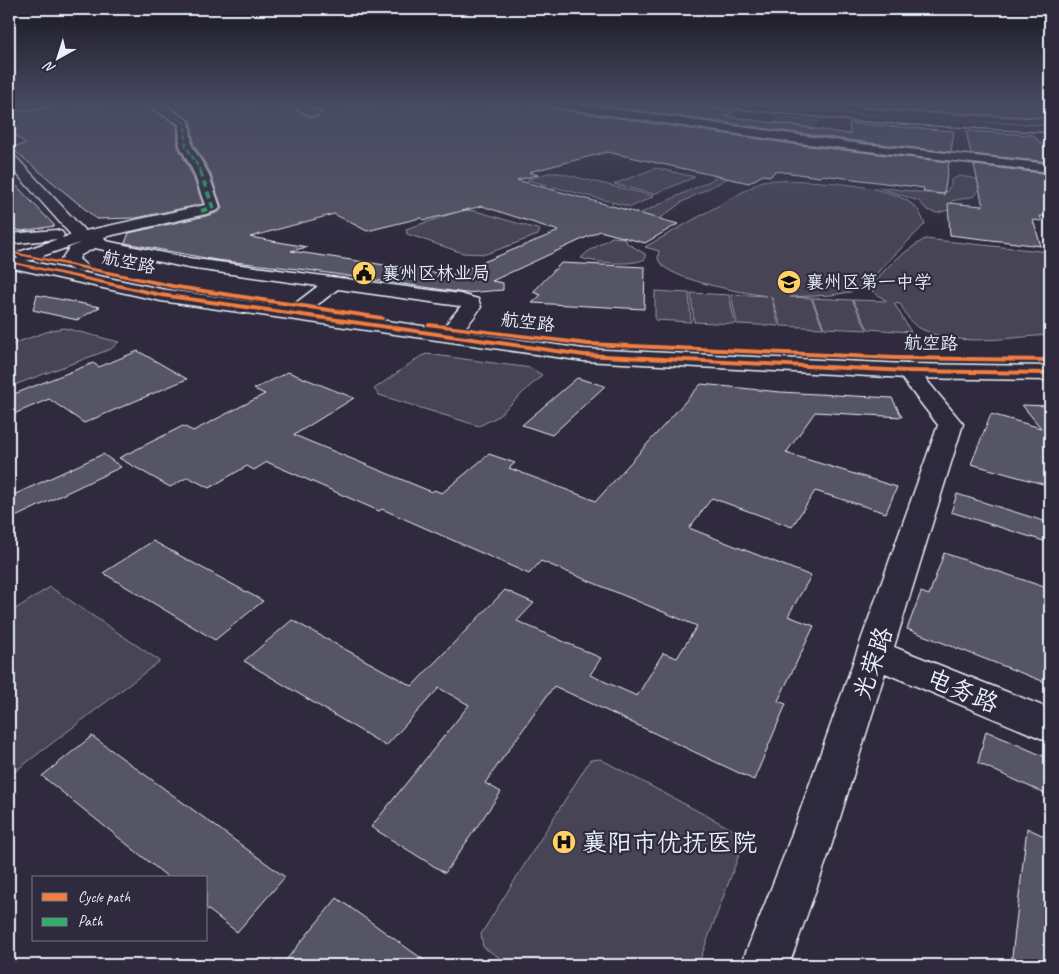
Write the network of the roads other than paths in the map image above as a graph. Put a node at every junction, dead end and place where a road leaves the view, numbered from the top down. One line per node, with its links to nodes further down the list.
1 (187, 148): 5 (street)
2 (860, 148): 4 (street)
3 (9, 157): 5 (street)
4 (1050, 168)
5 (84, 238): 6 (street); 7 (street); 8 (street); 10 (street)
6 (9, 239)
7 (12, 256): 8 (street, 航空路)
8 (73, 272): 9 (street); 11 (street, 航空路); 14 (street, 航空路)
9 (9, 277)
10 (334, 283): 11 (street); 12 (street)
11 (302, 306): 12 (street, 航空路)
12 (453, 328): 13 (street, 航空路)
13 (1050, 360)
14 (908, 371): 15 (street, 航空路); 16 (street, 光荣路)
15 (1050, 373)
16 (875, 654): 17 (street, 电务路); 18 (street, 光荣路)
17 (1050, 726)
18 (765, 965)

